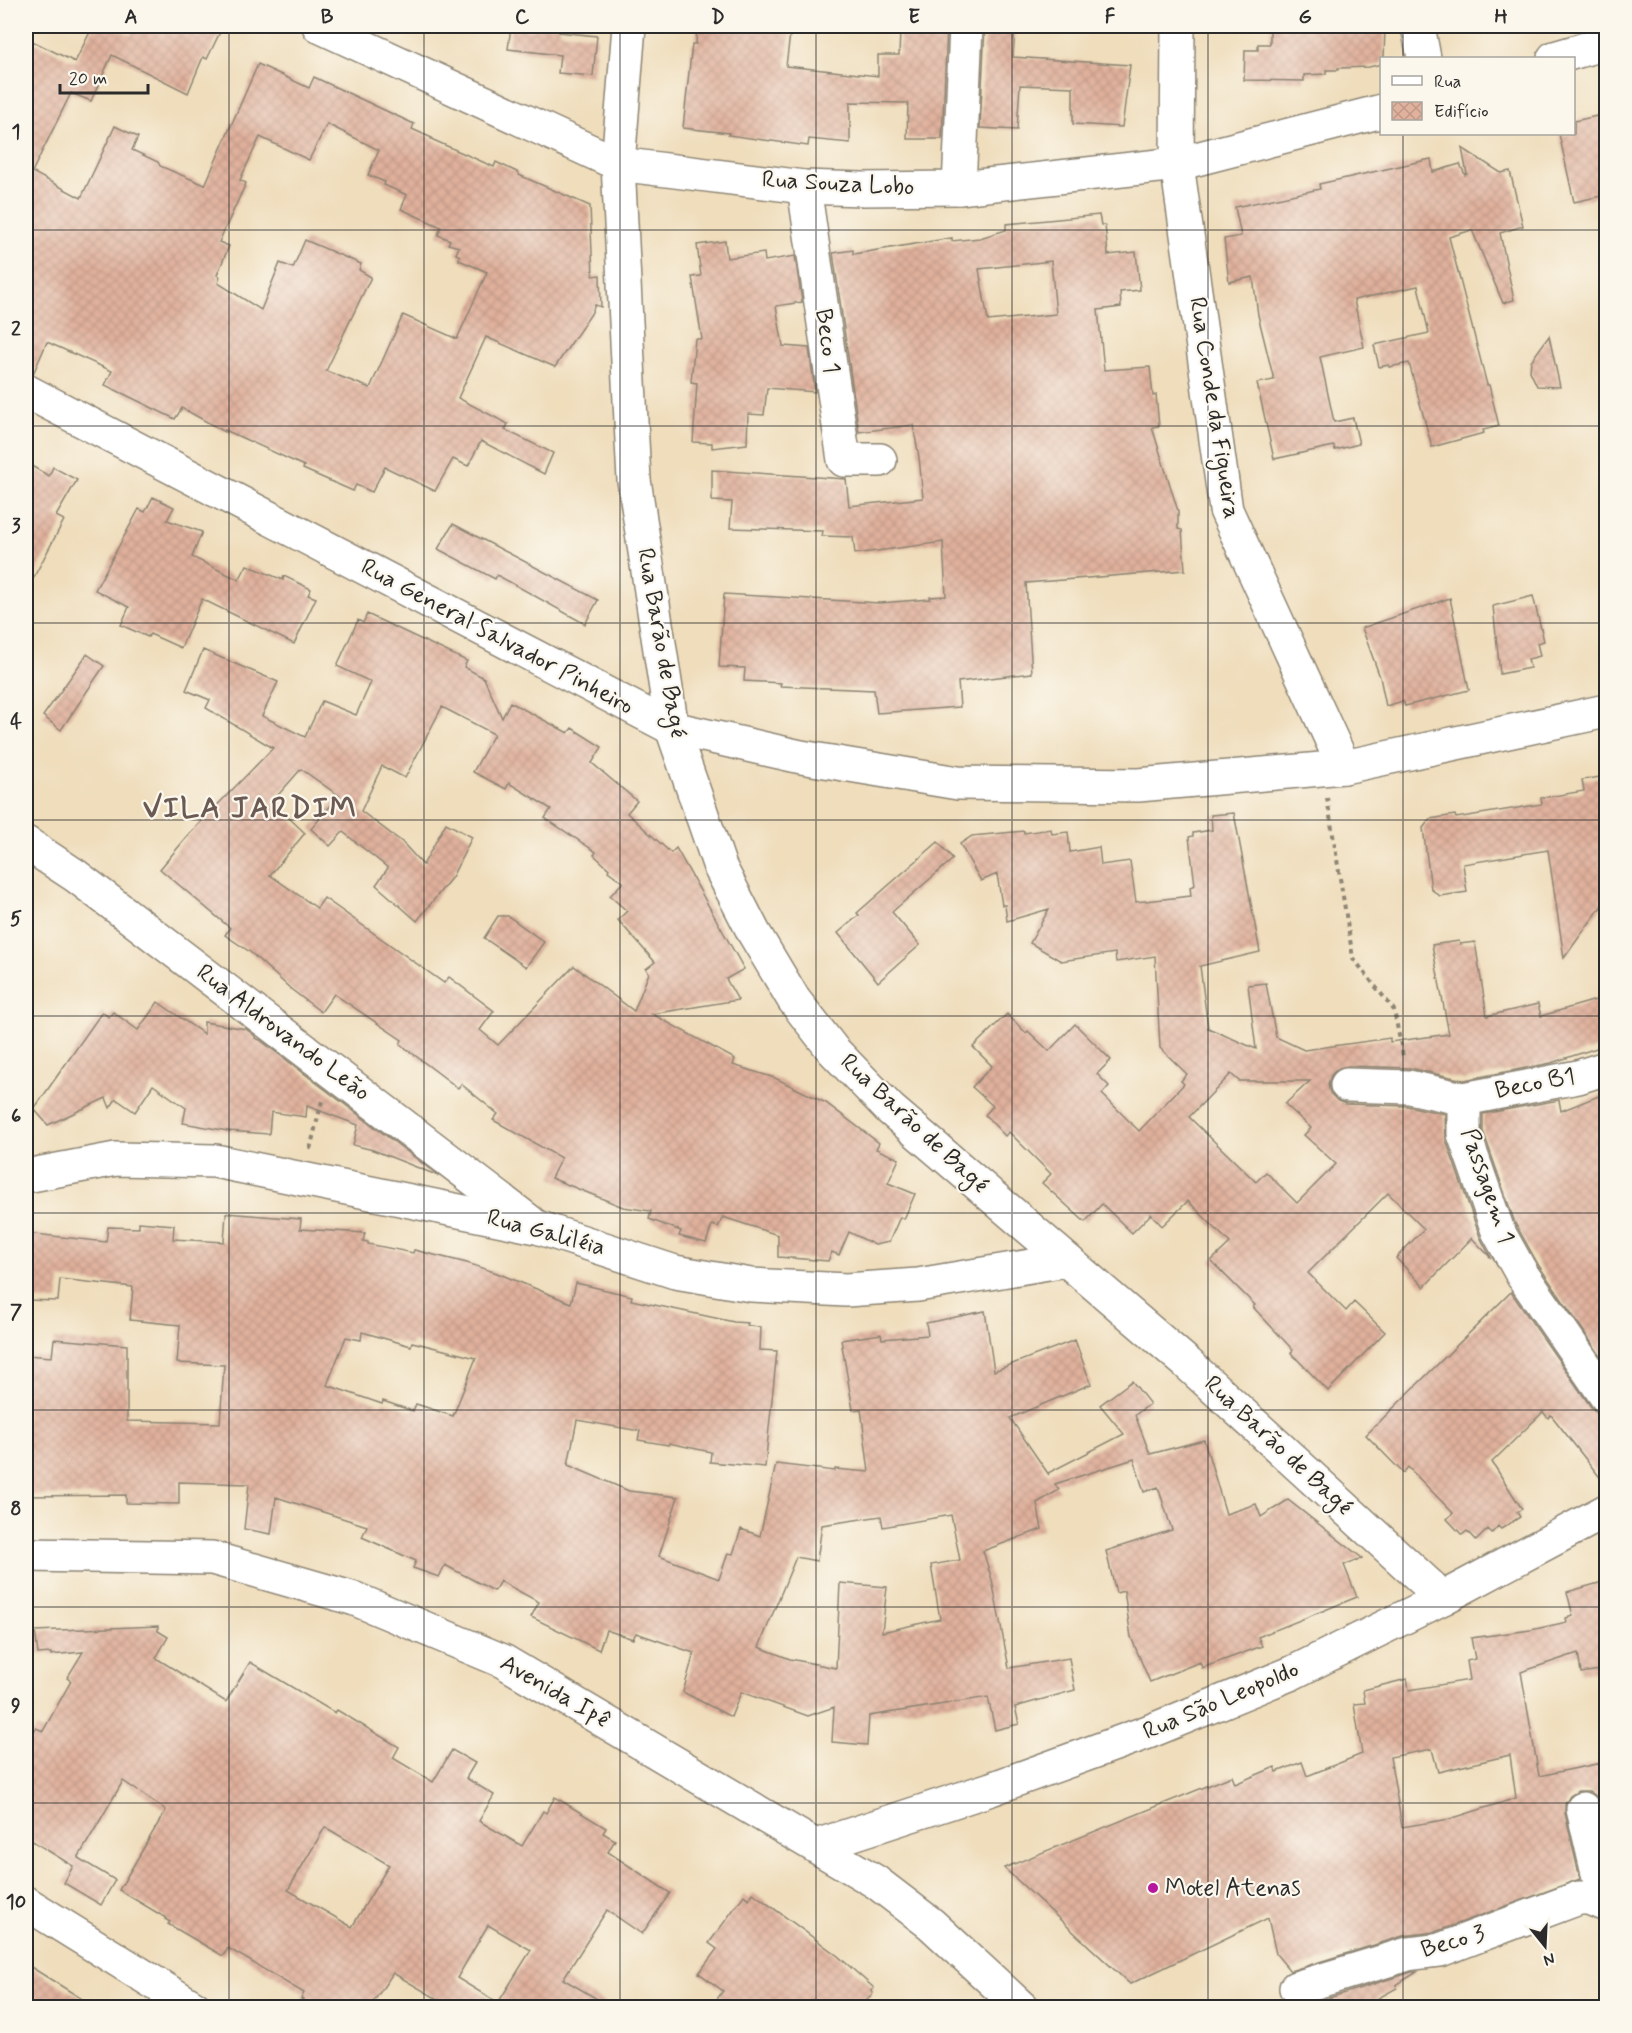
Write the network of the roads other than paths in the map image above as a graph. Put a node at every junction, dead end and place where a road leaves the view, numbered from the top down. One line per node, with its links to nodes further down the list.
1 (319, 26): 10 (street, Rua Souza Lobo)
2 (629, 26): 10 (street, Rua Barão de Bagé)
3 (966, 26): 13 (street)
4 (1179, 26): 11 (street, Rua Conde da Figueira)
5 (1418, 26): 7 (street)
6 (1606, 43): 8 (street)
7 (1424, 57)
8 (1557, 57)
9 (1380, 112): 11 (street, Rua Souza Lobo)
10 (618, 164): 12 (street, Rua Souza Lobo); 17 (street, Rua Barão de Bagé)
11 (1177, 164): 13 (street, Rua Souza Lobo); 18 (street, Rua Conde da Figueira)
12 (804, 187): 13 (street, Rua Souza Lobo); 15 (street, Beco 1)
13 (960, 188)
14 (26, 391): 17 (street, Rua General Salvador Pinheiro)
15 (880, 460)
16 (1606, 711): 18 (street, Rua General Salvador Pinheiro)
17 (672, 728): 18 (street, Rua General Salvador Pinheiro); 25 (street, Rua Barão de Bagé)
18 (1333, 768)
19 (26, 843): 24 (street, Rua Aldrovando Leão)
20 (1606, 1068): 22 (street, Beco B1)
21 (1347, 1085): 22 (street, Passagem 1)
22 (1464, 1099): 26 (street, Passagem 1)
23 (26, 1176): 24 (street, Rua Galiléia)
24 (537, 1227): 25 (street, Rua Galiléia)
25 (1066, 1260): 29 (street, Rua Barão de Bagé)
26 (1606, 1396)
27 (1606, 1511): 29 (street, Rua São Leopoldo)
28 (26, 1555): 31 (street, Avenida Ipê)
29 (1443, 1598): 31 (street, Rua São Leopoldo)
30 (1583, 1809): 33 (street)
31 (816, 1846): 35 (street, Avenida Ipê)
32 (26, 1903): 36 (street)
33 (1606, 1905): 34 (street, Beco 3)
34 (1296, 1988)
35 (1019, 2006)
36 (195, 2007)

